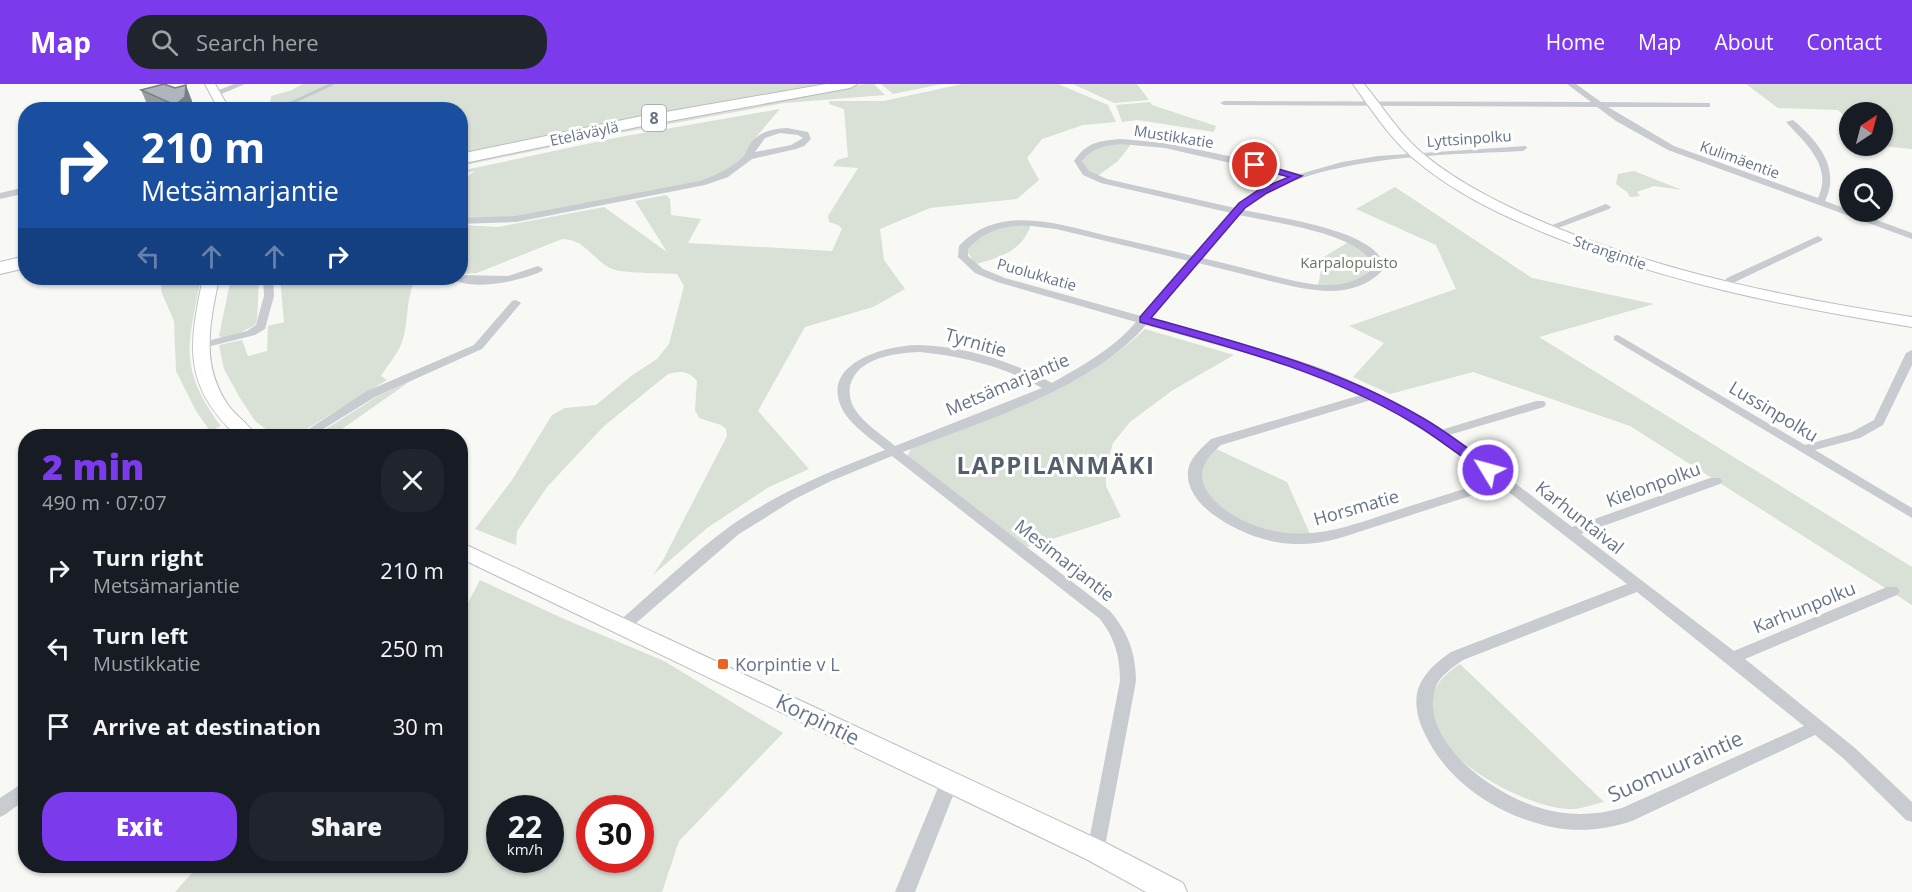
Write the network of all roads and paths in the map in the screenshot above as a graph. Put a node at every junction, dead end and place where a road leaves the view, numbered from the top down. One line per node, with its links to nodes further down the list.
1 (241, 84): 5 (street)
2 (850, 84): 14 (highway, Eteläväylä / 8)
3 (1358, 84): 7 (street, Strangintie)
4 (1571, 84): 9 (street, Kulimäentie)
5 (213, 88): 6 (street)
6 (221, 102)
7 (1374, 102): 8 (street); 9 (street); 13 (street, Strangintie)
8 (1224, 103)
9 (1596, 104): 10 (street); 19 (street, Kulimäentie)
10 (1707, 105)
11 (1790, 122): 19 (street)
12 (1523, 148): 13 (street, Lyttsinpolku)
13 (1418, 156): 16 (street, Metsämarjantie); 23 (street, Strangintie)
14 (468, 157)
15 (749, 157): 15 (street); 22 (street)
16 (1298, 176): 21 (street, Metsämarjantie); 21 (street, Mustikkatie)
17 (18, 192): 18 (street)
18 (0, 196)
19 (1820, 203): 24 (street, Kulimäentie)
20 (1606, 207): 23 (street)
21 (1237, 212): 26 (street, Metsämarjantie); 26 (street)
22 (468, 221)
23 (1547, 229): 33 (street, Strangintie)
24 (1912, 236)
25 (1818, 239): 33 (street)
26 (1195, 260): 35 (street, Metsämarjantie); 35 (street, Puolukkatie)
27 (18, 264): 28 (highway)
28 (0, 268)
29 (538, 269): 30 (street)
30 (468, 279)
31 (210, 285): 38 (street)
32 (268, 285): 38 (street)
33 (1725, 288): 36 (street, Strangintie)
34 (516, 303): 44 (street)
35 (1144, 320): 40 (street, Metsämarjantie); 41 (street, Karhuntaival)
36 (1912, 322)
37 (1618, 338): 46 (street, Lussinpolku)
38 (200, 346): 43 (street)
39 (1912, 353): 46 (street)
40 (1052, 388): 47 (street, Metsämarjantie); 47 (street, Tyrnitie)
41 (1372, 396): 45 (street, Karhuntaival); 48 (street, Horsmatie)
42 (1540, 404): 45 (street)
43 (241, 429)
44 (315, 429)
45 (1438, 434): 48 (street, Karhuntaival)
46 (1804, 450): 50 (street, Lussinpolku)
47 (892, 451): 55 (street, Metsämarjantie); 62 (street, Mesimarjantie)
48 (1503, 481): 51 (street, Karhuntaival)
49 (1715, 481): 51 (street, Kielonpolku)
50 (1912, 514)
51 (1569, 533): 53 (street, Karhuntaival)
52 (468, 553): 55 (street, Korpintie)
53 (1637, 586): 56 (street, Karhuntaival); 57 (street, Suomuuraintie)
54 (1892, 591): 56 (street, Karhunpolku)
55 (623, 626): 58 (street, Korpintie)
56 (1732, 658): 57 (street, Karhuntaival)
57 (1817, 727): 61 (street, Karhuntaival)
58 (949, 783): 62 (street, Korpintie); 63 (street)
59 (18, 794): 60 (street)
60 (0, 809)
61 (1912, 814)
62 (1096, 851): 64 (street, Korpintie)
63 (905, 892)
64 (1173, 892)

